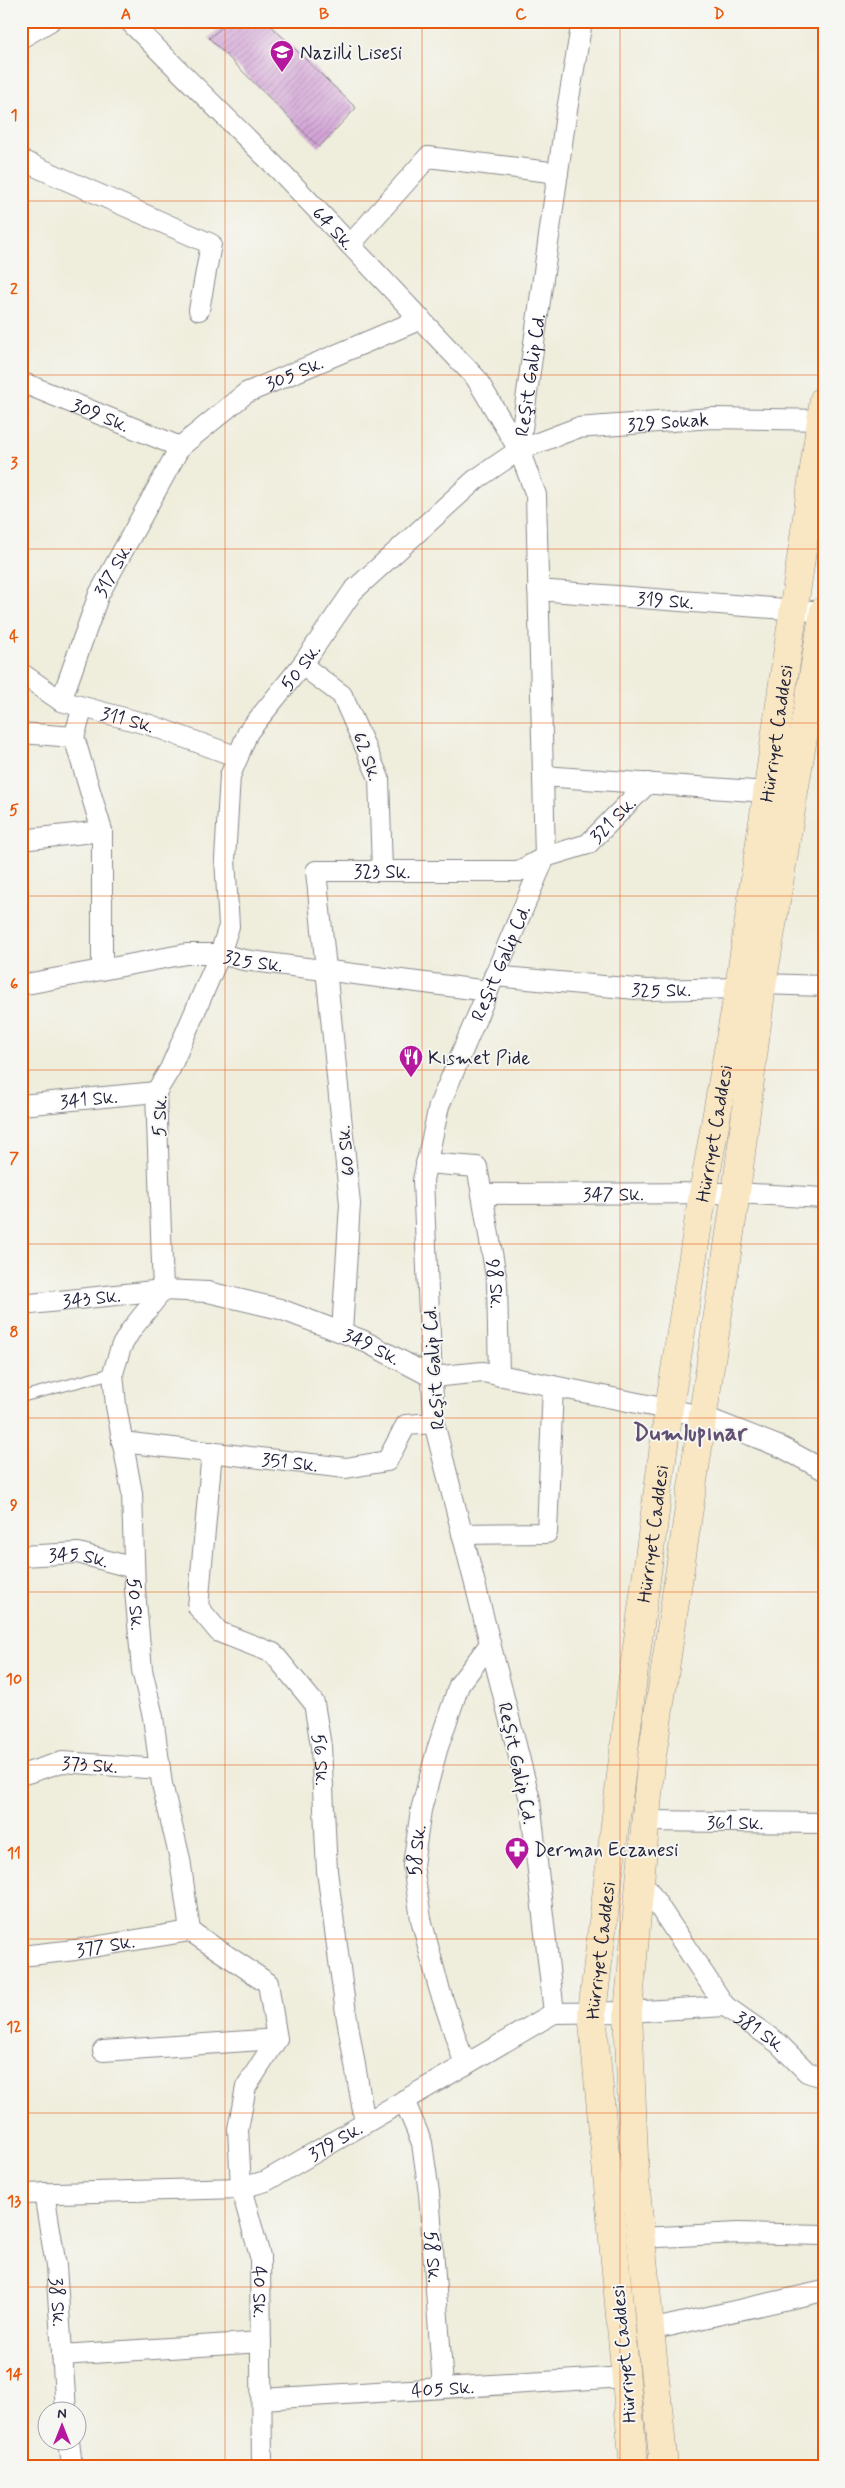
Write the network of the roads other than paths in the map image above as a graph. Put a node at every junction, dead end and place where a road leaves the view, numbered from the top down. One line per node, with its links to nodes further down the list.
1 (50, 21): 4 (street)
2 (129, 21): 7 (street, 64 Sk.)
3 (582, 21): 6 (street, Reşit Galip Cd.)
4 (21, 38)
5 (21, 160): 8 (street)
6 (558, 173): 7 (street); 13 (street, Reşit Galip Cd.)
7 (350, 244): 9 (street, 64 Sk.)
8 (200, 310)
9 (421, 319): 12 (street, 305 Sk.); 13 (street, 64 Sk.)
10 (21, 382): 12 (street, 309 Sk.)
11 (823, 413): 13 (street, 329 Sokak); 15 (main road, Hürriyet Caddesi)
12 (180, 448): 20 (street, 317 Sk.)
13 (519, 450): 14 (street, Reşit Galip Cd.); 17 (street, 50 Sk.)
14 (538, 590): 15 (street, 319 Sk.); 25 (street, Reşit Galip Cd.)
15 (793, 609): 16 (street, 319 Sk.); 27 (main road, Hürriyet Caddesi)
16 (824, 611): 19 (main road, Hürriyet Caddesi)
17 (302, 665): 24 (street, 50 Sk.); 31 (street, 62 Sk.)
18 (21, 673): 20 (street, 311 Sk.)
19 (818, 694): 37 (main road, Hürriyet Caddesi)
20 (62, 700): 21 (street, 311 Sk.)
21 (83, 707): 23 (street); 24 (street, 311 Sk.)
22 (21, 733): 23 (street)
23 (74, 737): 28 (street)
24 (238, 757): 32 (street, 50 Sk.)
25 (543, 776): 26 (street, 321 Sk.); 30 (street, Reşit Galip Cd.)
26 (648, 783): 27 (street, 321 Sk.); 30 (street, 321 Sk.)
27 (767, 792): 37 (main road, Hürriyet Caddesi)
28 (102, 831): 29 (street); 33 (street)
29 (21, 840)
30 (545, 857): 31 (street, 323 Sk.); 35 (street, Reşit Galip Cd.)
31 (382, 870): 34 (street, 323 Sk.)
32 (220, 954): 33 (street, 325 Sk.); 34 (street, 325 Sk.); 39 (street, 5 Sk.)
33 (102, 970): 36 (street, 325 Sk.)
34 (326, 970): 35 (street, 325 Sk.); 48 (street, 60 Sk.)
35 (491, 983): 37 (street, 325 Sk.); 41 (street, Reşit Galip Cd.)
36 (21, 985)
37 (750, 986): 38 (street, 325 Sk.); 42 (main road, Hürriyet Caddesi); 43 (main road, Hürriyet Caddesi)
38 (824, 986)
39 (156, 1092): 40 (street, 341 Sk.); 46 (street, 5 Sk.)
40 (21, 1104)
41 (426, 1164): 44 (street); 51 (street, Reşit Galip Cd.)
42 (703, 1193): 43 (street, 347 Sk.); 44 (street, 347 Sk.); 54 (main road, Hürriyet Caddesi)
43 (736, 1193): 45 (street, 347 Sk.); 55 (main road, Hürriyet Caddesi)
44 (482, 1194): 50 (street, 98 Sk.)
45 (824, 1198)
46 (163, 1290): 47 (street, 343 Sk.); 48 (street, 349 Sk.); 49 (street, 50 Sk.)
47 (21, 1305)
48 (342, 1332): 51 (street, 349 Sk.)
49 (112, 1373): 53 (lane); 57 (street, 50 Sk.)
50 (499, 1376): 51 (street); 52 (street)
51 (432, 1378): 56 (street, Reşit Galip Cd.)
52 (553, 1386): 54 (street); 60 (street)
53 (21, 1397)
54 (669, 1408): 55 (street); 72 (main road, Hürriyet Caddesi)
55 (702, 1416): 59 (street); 66 (main road, Hürriyet Caddesi)
56 (434, 1423): 58 (street, 351 Sk.); 60 (street, Reşit Galip Cd.)
57 (122, 1442): 58 (street, 351 Sk.); 62 (street, 50 Sk.)
58 (212, 1452): 80 (street, 56 Sk.)
59 (824, 1470)
60 (462, 1534): 63 (street, Reşit Galip Cd.)
61 (21, 1556): 62 (street, 345 Sk.)
62 (134, 1568): 64 (street, 50 Sk.)
63 (490, 1644): 74 (street, Reşit Galip Cd.); 77 (street, 58 Sk.)
64 (160, 1769): 65 (street, 373 Sk.); 69 (street, 50 Sk.)
65 (21, 1774)
66 (646, 1821): 67 (street, 361 Sk.); 68 (main road, Hürriyet Caddesi)
67 (824, 1823)
68 (640, 1878): 71 (street); 73 (main road, Hürriyet Caddesi)
69 (190, 1931): 70 (street, 377 Sk.); 75 (street)
70 (21, 1956)
71 (725, 2006): 73 (street, 381 Sk.); 78 (street, 381 Sk.)
72 (592, 2012): 73 (street, 379 Sk.); 74 (street, 379 Sk.); 90 (main road, Hürriyet Caddesi)
73 (628, 2012): 85 (main road, Hürriyet Caddesi)
74 (554, 2013): 77 (street, 379 Sk.)
75 (277, 2040): 76 (street); 81 (street, 40 Sk.)
76 (103, 2051)
77 (465, 2065): 79 (street, 379 Sk.)
78 (824, 2078)
79 (404, 2100): 80 (street, 379 Sk.); 91 (street, 58 Sk.)
80 (365, 2123): 81 (street, 379 Sk.)
81 (241, 2188): 83 (street, 379 Sk.); 88 (street, 40 Sk.)
82 (22, 2190): 83 (street, 379 Sk.)
83 (44, 2193): 89 (street, 38 Sk.)
84 (824, 2235): 85 (street)
85 (641, 2238): 87 (main road, Hürriyet Caddesi)
86 (824, 2291): 87 (street)
87 (650, 2330): 98 (main road, Hürriyet Caddesi)
88 (262, 2342): 89 (street); 92 (street, 40 Sk.)
89 (62, 2355): 93 (street, 38 Sk.)
90 (625, 2377): 91 (street, 405 Sk.); 97 (main road, Hürriyet Caddesi)
91 (443, 2387): 92 (street, 405 Sk.)
92 (262, 2399): 96 (street, 40 Sk.)
93 (65, 2400)
94 (70, 2450): 95 (street)
95 (72, 2467)
96 (262, 2467)
97 (634, 2467)
98 (664, 2467)

